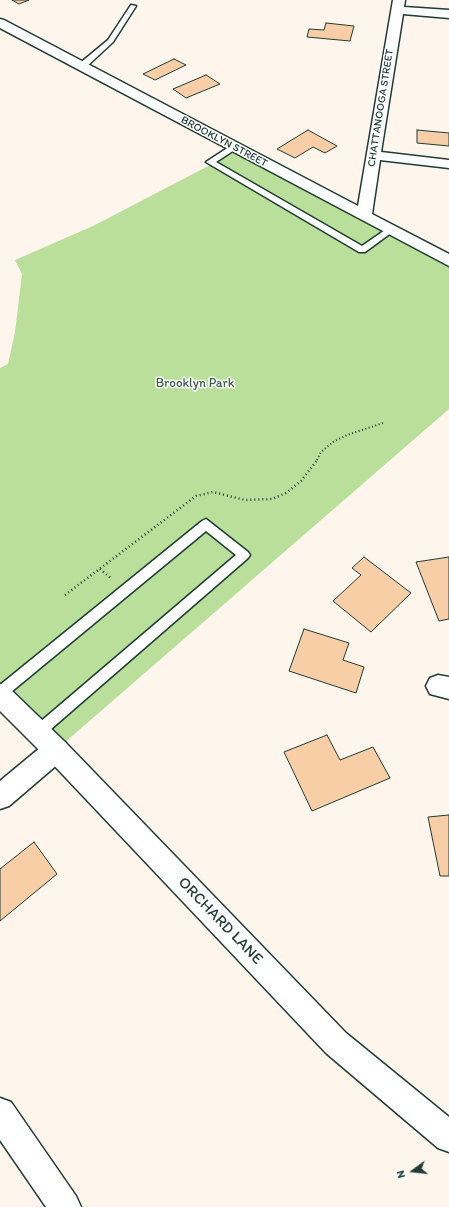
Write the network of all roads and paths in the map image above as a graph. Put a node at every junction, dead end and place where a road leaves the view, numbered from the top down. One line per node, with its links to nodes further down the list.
1 (398, 5): 3 (street); 7 (street, CHATTANOOGA STREET)
2 (132, 6): 5 (lane)
3 (449, 14)
4 (0, 23): 5 (street, BROOKLYN STREET)
5 (82, 66): 6 (street, BROOKLYN STREET)
6 (235, 147): 9 (street, BROOKLYN STREET); 10 (lane)
7 (373, 155): 8 (street); 9 (street, CHATTANOOGA STREET)
8 (449, 164)
9 (364, 216): 10 (street, BROOKLYN STREET)
10 (391, 230): 11 (street, BROOKLYN STREET)
11 (449, 260)
12 (382, 424): 13 (path)
13 (65, 595)
14 (0, 694): 15 (street, ORCHARD LANE); 15 (lane)
15 (38, 732): 16 (street, ORCHARD LANE)
16 (56, 750): 17 (street); 19 (street, ORCHARD LANE)
17 (0, 797)
18 (0, 1113): 20 (street)
19 (449, 1137)
20 (65, 1207)

